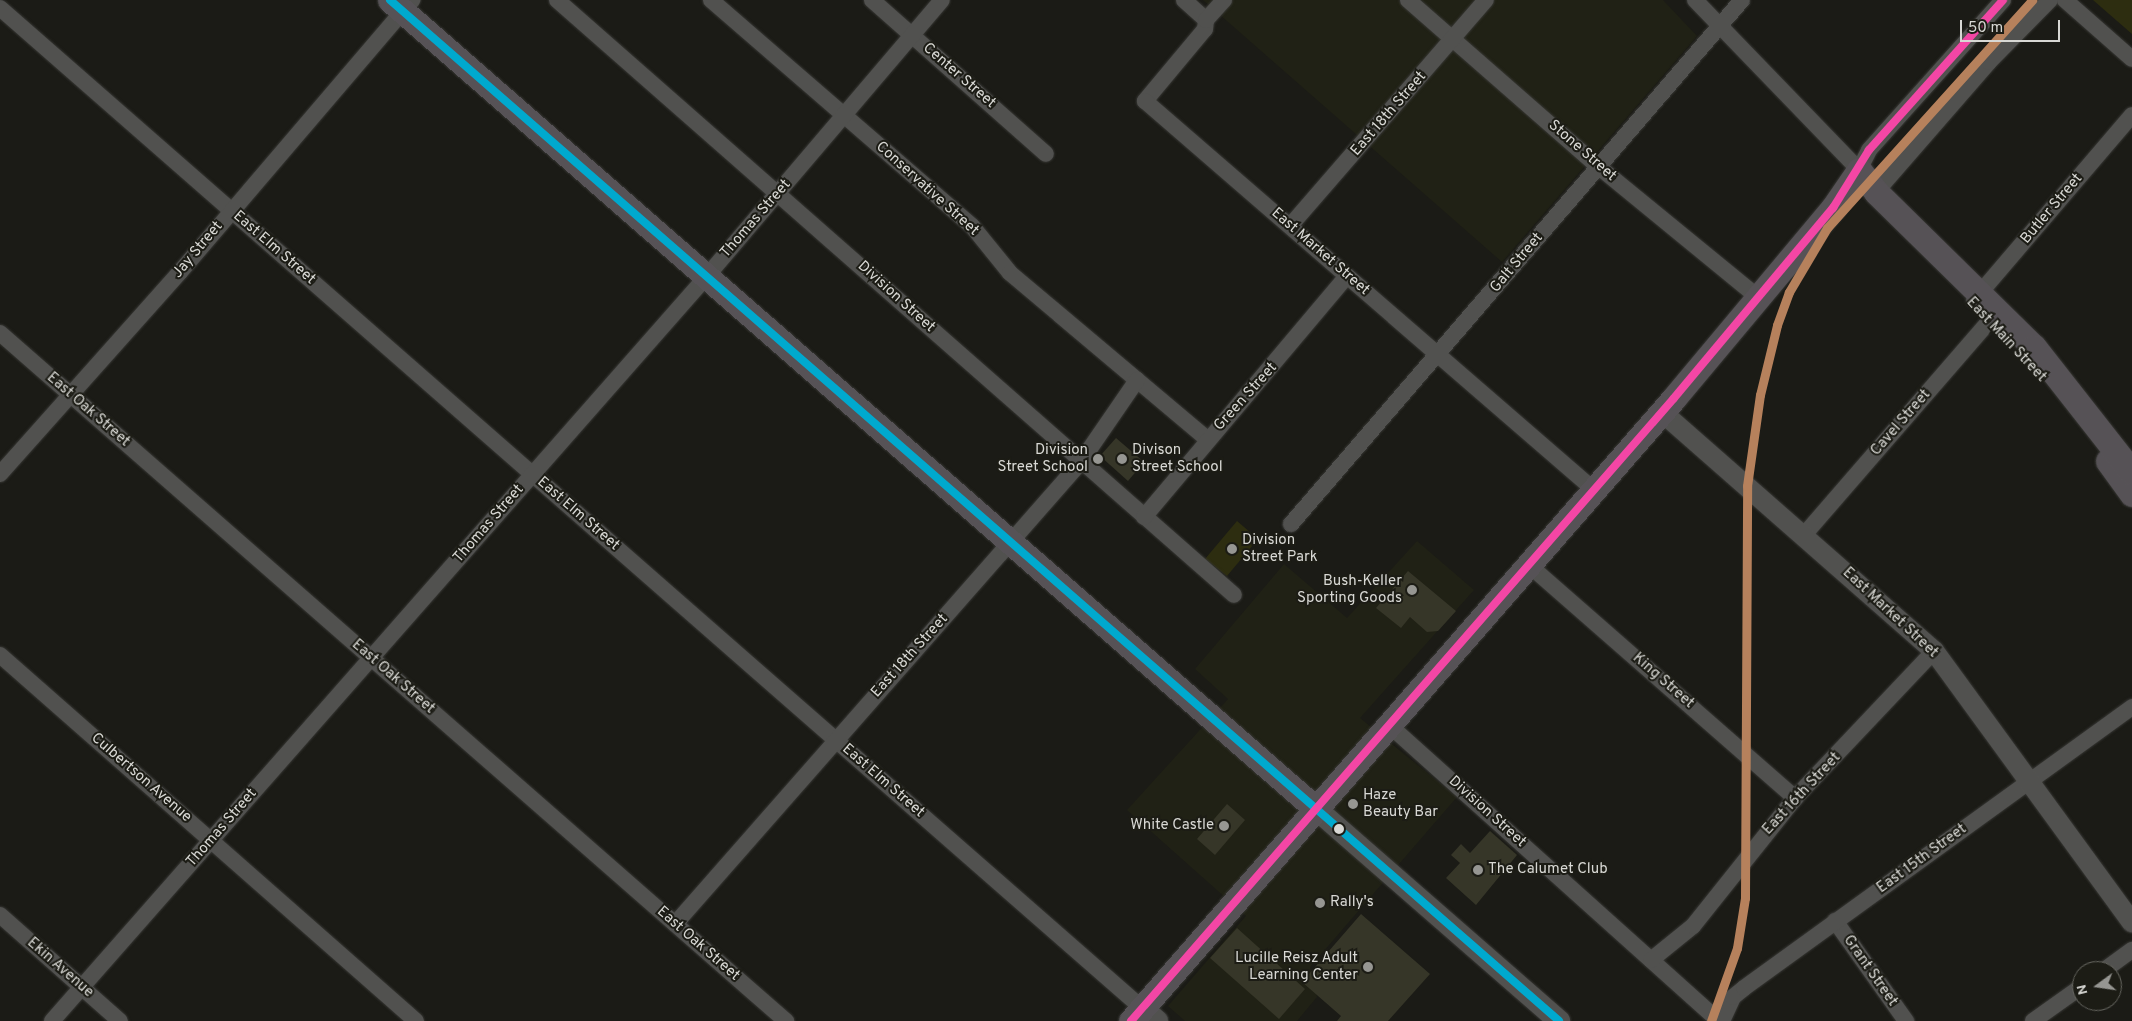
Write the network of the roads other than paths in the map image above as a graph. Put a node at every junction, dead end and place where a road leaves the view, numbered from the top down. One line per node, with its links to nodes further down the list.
1 (557, 0): 26 (street, Division Street)
2 (711, 0): 21 (street, Conservative Street)
3 (872, 0): 18 (street, Center Street)
4 (942, 0): 18 (street, Thomas Street)
5 (1184, 0): 16 (street)
6 (1224, 0): 16 (street)
7 (1408, 0): 19 (street, Stone Street)
8 (1486, 0): 19 (street, East 18th Street)
9 (1695, 0): 17 (street)
10 (1742, 0): 17 (street, Galt Street)
11 (2003, 0): 25 (street)
12 (2050, 0): 27 (street)
13 (2065, 0): 20 (street)
14 (402, 4): 28 (street, Jay Street); 30 (main road)
15 (0, 8): 28 (street, East Elm Street)
16 (1206, 20): 29 (street, East Market Street)
17 (1720, 26): 24 (street, Galt Street); 25 (street)
18 (912, 35): 21 (street, Thomas Street); 23 (street, Center Street)
19 (1453, 39): 24 (street, Stone Street); 29 (street, East 18th Street)
20 (2132, 59)
21 (844, 114): 26 (street, Thomas Street); 37 (street, Conservative Street)
22 (2132, 115): 33 (street, Butler Street)
23 (1046, 154)
24 (1599, 167): 32 (street, Stone Street); 36 (street, Galt Street)
25 (1859, 170): 27 (main road, East Main Street); 32 (main road)
26 (779, 192): 30 (street, Thomas Street); 41 (street, Division Street)
27 (1876, 192): 33 (main road, East Main Street)
28 (231, 211): 38 (street, Jay Street); 43 (street, East Elm Street)
29 (1290, 226): 31 (street, East Market Street)
30 (707, 276): 43 (street, Thomas Street); 49 (main road)
31 (1347, 276): 36 (street, East Market Street); 40 (street, Green Street)
32 (1759, 298): 39 (main road)
33 (1976, 298): 34 (main road, East Main Street)
34 (1993, 316): 44 (main road, East Main Street); 48 (street, Cavel Street)
35 (0, 333): 38 (street, East Oak Street)
36 (1439, 355): 45 (street, East Market Street); 47 (street, Galt Street)
37 (1136, 380): 40 (street, Conservative Street); 41 (street, East 18th Street)
38 (71, 396): 42 (street, Jay Street); 54 (street, East Oak Street)
39 (1662, 412): 45 (main road); 48 (street, East Market Street)
40 (1208, 440): 46 (street, Green Street)
41 (1080, 463): 46 (street, Division Street); 49 (street, East 18th Street)
42 (0, 474)
43 (533, 474): 54 (street, Thomas Street); 57 (street, East Elm Street)
44 (2129, 474)
45 (1593, 489): 50 (main road)
46 (1144, 517): 51 (street, Division Street)
47 (1291, 524)
48 (1804, 535): 52 (street, East Market Street)
49 (1012, 543): 57 (street, East 18th Street); 60 (main road)
50 (1529, 565): 56 (main road); 59 (street, King Street)
51 (1234, 595)
52 (1934, 650): 58 (street, East Market Street); 59 (street, East 16th Street)
53 (0, 655): 61 (street, Culbertson Avenue)
54 (372, 659): 61 (street, Thomas Street); 65 (street, East Oak Street)
55 (2132, 707): 58 (street, East 15th Street)
56 (1388, 724): 60 (main road); 67 (street, Division Street)
57 (835, 739): 65 (street, East 18th Street); 71 (street, East Elm Street)
58 (2029, 782): 63 (street, East 15th Street); 64 (street, East Market Street)
59 (1795, 798): 67 (street, East 16th Street)
60 (1315, 808): 71 (main road); 76 (main road)
61 (213, 841): 69 (street, Thomas Street); 74 (street, Culbertson Avenue)
62 (0, 916): 69 (street, Ekin Avenue)
63 (1835, 921): 77 (street, East 15th Street); 78 (street, Grant Street)
64 (2132, 923)
65 (675, 924): 75 (street, East Oak Street)
66 (2132, 950): 68 (street)
67 (1651, 960): 77 (street, Division Street)
68 (2117, 961)
69 (82, 987): 72 (street, Thomas Street); 73 (street, Ekin Avenue)
70 (2072, 993): 79 (street)
71 (1143, 1017)
72 (52, 1021)
73 (120, 1021)
74 (416, 1021)
75 (786, 1021)
76 (1559, 1021)
77 (1721, 1021)
78 (1906, 1021)
79 (2033, 1021)

